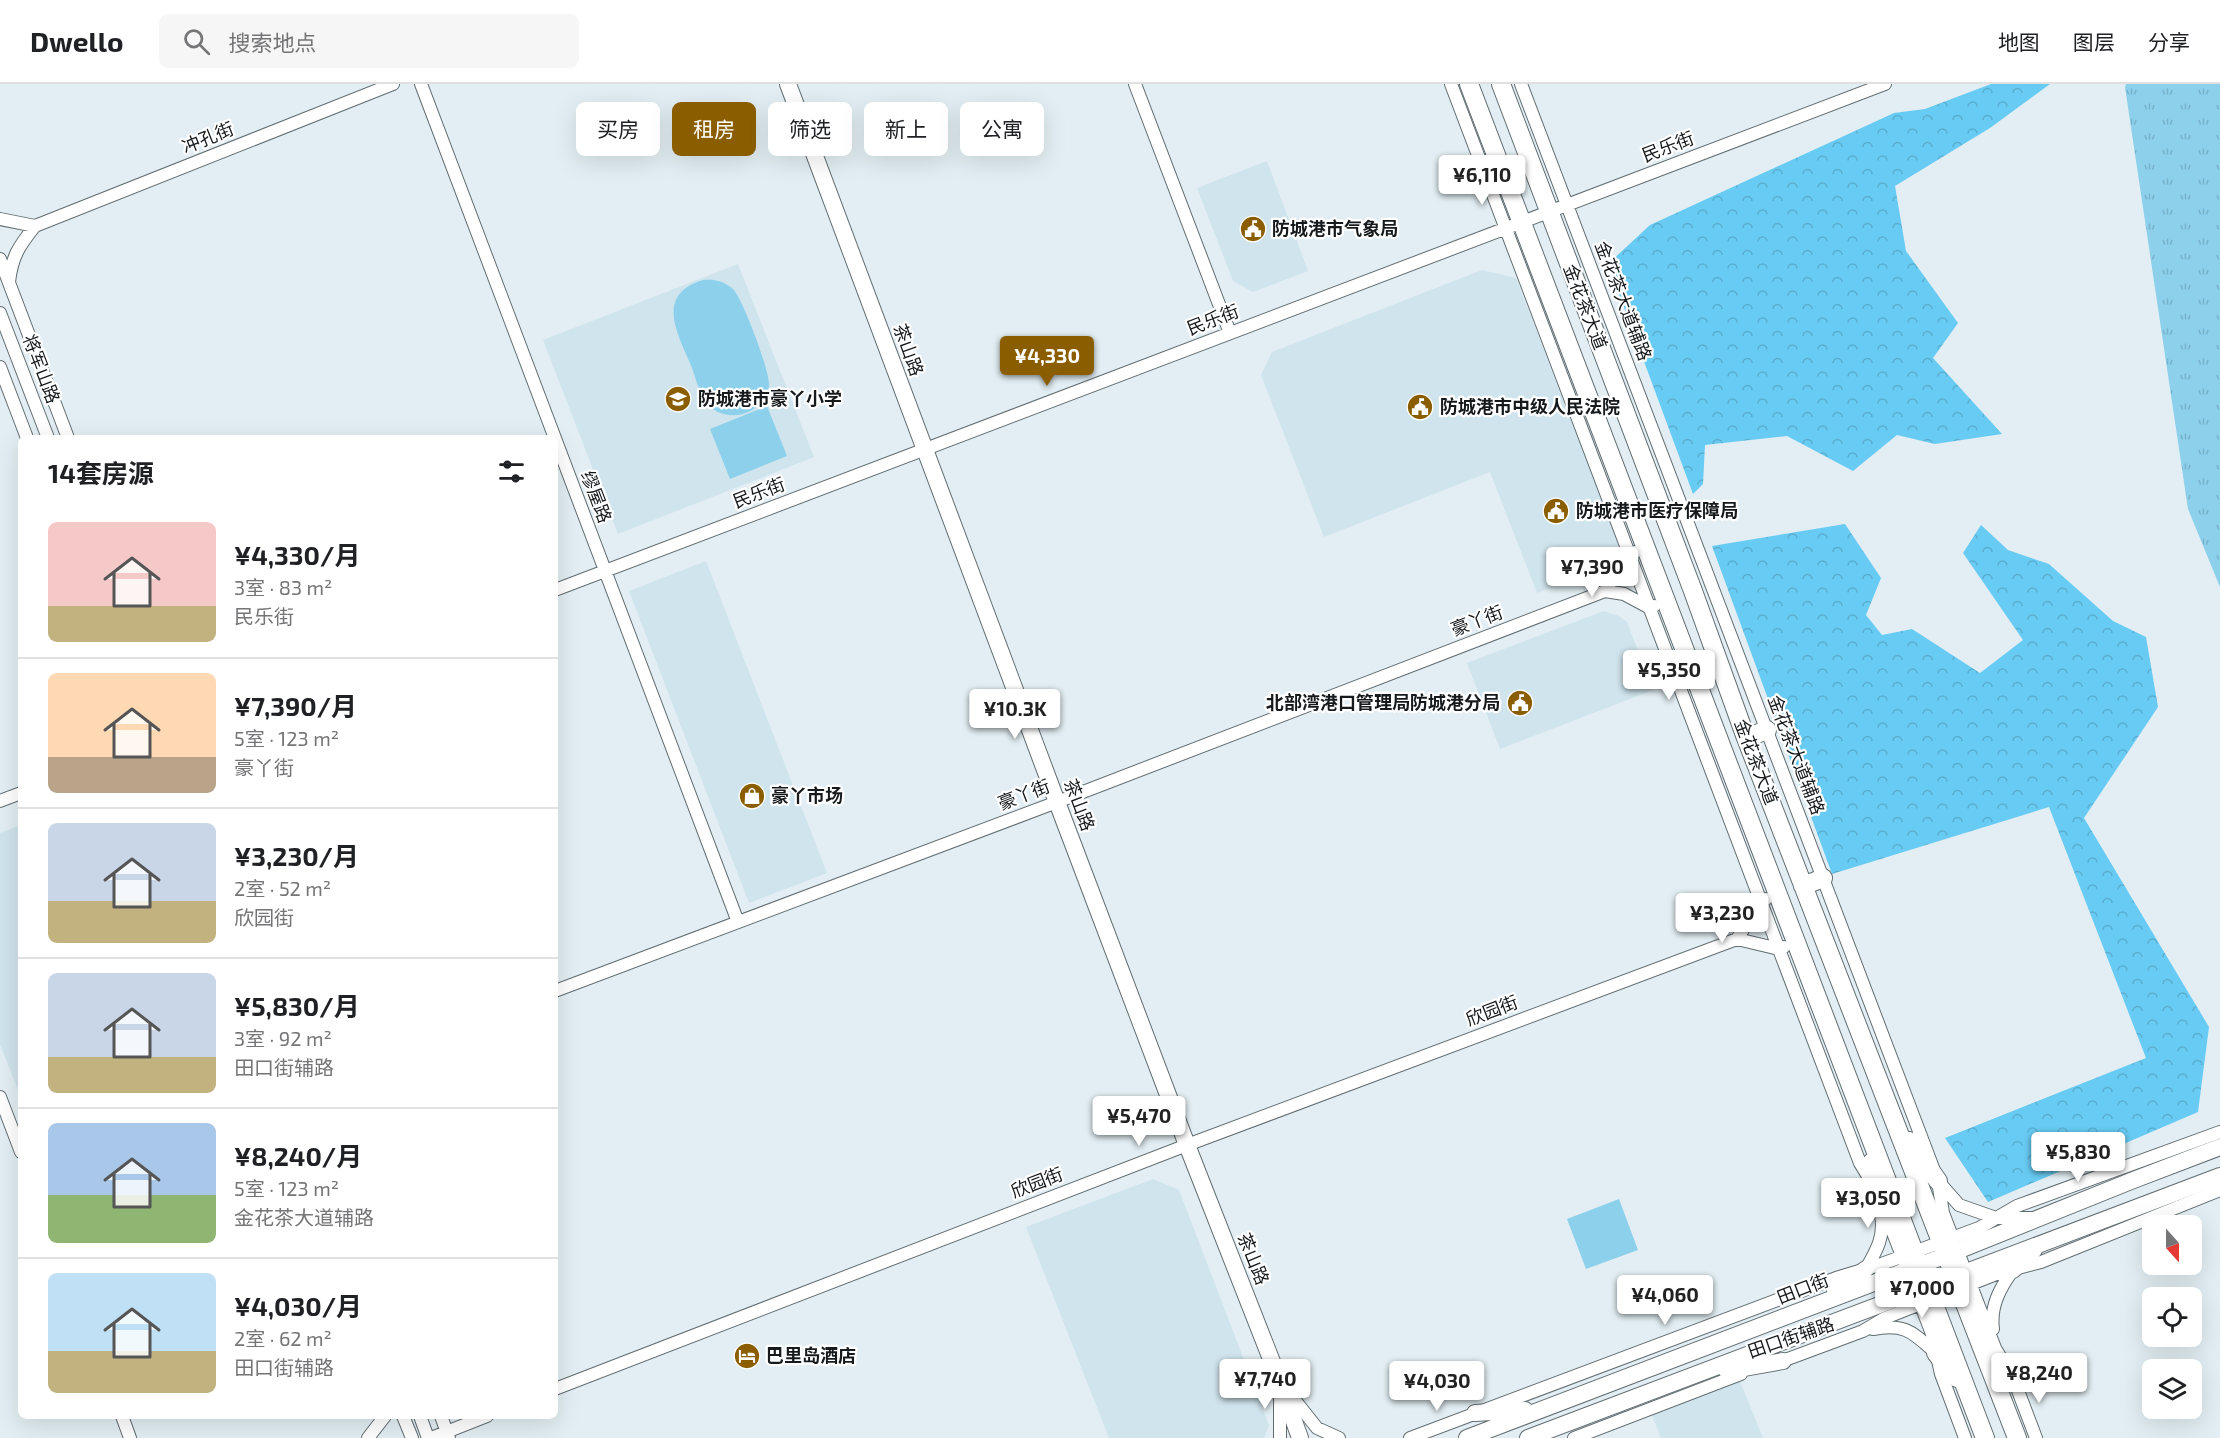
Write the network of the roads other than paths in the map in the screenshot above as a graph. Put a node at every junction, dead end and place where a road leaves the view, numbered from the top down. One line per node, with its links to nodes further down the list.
1 (393, 84): 14 (street, 冲孔街)
2 (421, 84): 25 (street, 缪屋路)
3 (788, 84): 27 (main road, 茶山路)
4 (1135, 84): 18 (street)
5 (1452, 84): 13 (street)
6 (1469, 84): 13 (highway, 金花茶大道)
7 (1501, 84): 11 (highway, 金花茶大道)
8 (1521, 84): 10 (street, 金花茶大道辅路)
9 (1885, 84): 10 (street, 民乐街)
10 (1567, 205): 11 (street, 民乐街); 28 (street, 金花茶大道辅路)
11 (1549, 212): 13 (street, 民乐街); 29 (highway, 金花茶大道)
12 (0, 219): 14 (street)
13 (1514, 225): 18 (street, 民乐街); 30 (highway, 金花茶大道); 31 (street)
14 (35, 226): 16 (street)
15 (0, 259): 16 (street)
16 (9, 282): 19 (street)
17 (0, 313): 21 (street, 将军山路)
18 (1230, 333): 27 (street, 民乐街)
19 (33, 345): 21 (street); 24 (street)
20 (0, 365): 21 (street); 22 (street)
21 (28, 386): 23 (street, 将军山路)
22 (26, 435)
23 (47, 435)
24 (67, 435)
25 (554, 435)
26 (558, 447): 32 (street, 缪屋路)
27 (924, 449): 32 (street, 民乐街); 41 (main road, 茶山路)
28 (1691, 532): 29 (street); 37 (street, 金花茶大道辅路)
29 (1672, 539): 38 (highway, 金花茶大道)
30 (1647, 548): 31 (street); 35 (highway, 金花茶大道)
31 (1630, 554): 34 (street); 36 (street)
32 (605, 571): 33 (street, 民乐街); 45 (street, 缪屋路)
33 (558, 589)
34 (1605, 591): 36 (street); 41 (street, 豪丫街)
35 (1668, 601): 36 (street); 44 (highway, 金花茶大道)
36 (1650, 608): 44 (street)
37 (1767, 730): 38 (highway); 42 (street, 金花茶大道辅路)
38 (1746, 738): 43 (highway, 金花茶大道)
39 (18, 794): 40 (street)
40 (0, 801)
41 (1057, 802): 45 (street, 豪丫街); 55 (main road, 茶山路)
42 (1823, 878): 43 (highway); 59 (street, 金花茶大道辅路)
43 (1803, 886): 51 (highway, 金花茶大道)
44 (1770, 898): 46 (street); 47 (highway, 金花茶大道); 48 (street)
45 (738, 922): 49 (street, 豪丫街)
46 (1737, 939): 48 (street); 55 (street, 欣园街)
47 (1797, 942): 48 (street); 52 (highway, 金花茶大道)
48 (1779, 949): 61 (street)
49 (558, 990)
50 (0, 1097): 54 (street)
51 (1895, 1122): 59 (highway); 65 (highway, 金花茶大道)
52 (1866, 1125): 61 (highway); 66 (highway, 金花茶大道)
53 (2220, 1132): 57 (street)
54 (18, 1144)
55 (1187, 1144): 77 (main road, 茶山路); 78 (street, 欣园街)
56 (2220, 1148): 57 (main road, 田口街)
57 (2128, 1174): 62 (street); 63 (main road, 田口街)
58 (2220, 1176): 64 (main road)
59 (1938, 1181): 62 (street); 65 (street, 金花茶大道辅路)
60 (2220, 1190): 68 (street)
61 (1877, 1191): 66 (street); 67 (street)
62 (1996, 1218): 63 (street); 65 (street)
63 (2037, 1218): 65 (main road, 田口街)
64 (2048, 1241): 68 (main road); 69 (main road)
65 (1950, 1246): 66 (main road, 田口街); 69 (highway, 金花茶大道)
66 (1911, 1261): 67 (street); 70 (highway, 金花茶大道); 71 (main road, 田口街)
67 (1866, 1269): 71 (main road); 81 (street)
68 (2013, 1270): 69 (street); 73 (street)
69 (1963, 1281): 70 (main road); 73 (street); 102 (highway, 金花茶大道)
70 (1924, 1296): 72 (street, 田口街辅路); 74 (street); 76 (main road); 79 (highway, 金花茶大道)
71 (1818, 1304): 80 (main road, 田口街)
72 (1863, 1331): 74 (street); 75 (street, 田口街辅路)
73 (1995, 1348): 103 (street)
74 (1936, 1353): 79 (highway); 100 (street)
75 (1783, 1361): 76 (main road); 99 (street, 田口街辅路)
76 (1688, 1377): 98 (main road)
77 (1280, 1382): 93 (street); 94 (main road, 茶山路); 95 (street)
78 (558, 1388)
79 (1966, 1388): 101 (highway, 金花茶大道)
80 (1543, 1409): 81 (main road); 97 (main road, 田口街)
81 (1475, 1413): 96 (street)
82 (123, 1419): 89 (street)
83 (383, 1419): 90 (street)
84 (404, 1419): 91 (street)
85 (421, 1419): 92 (street)
86 (442, 1419): 88 (street)
87 (481, 1419): 88 (street)
88 (448, 1435): 92 (street)
89 (130, 1438)
90 (368, 1438)
91 (412, 1438)
92 (429, 1438)
93 (1280, 1438)
94 (1300, 1438)
95 (1339, 1438)
96 (1410, 1438)
97 (1467, 1438)
98 (1528, 1438)
99 (1574, 1438)
100 (1965, 1438)
101 (1985, 1438)
102 (2017, 1438)
103 (2036, 1438)

